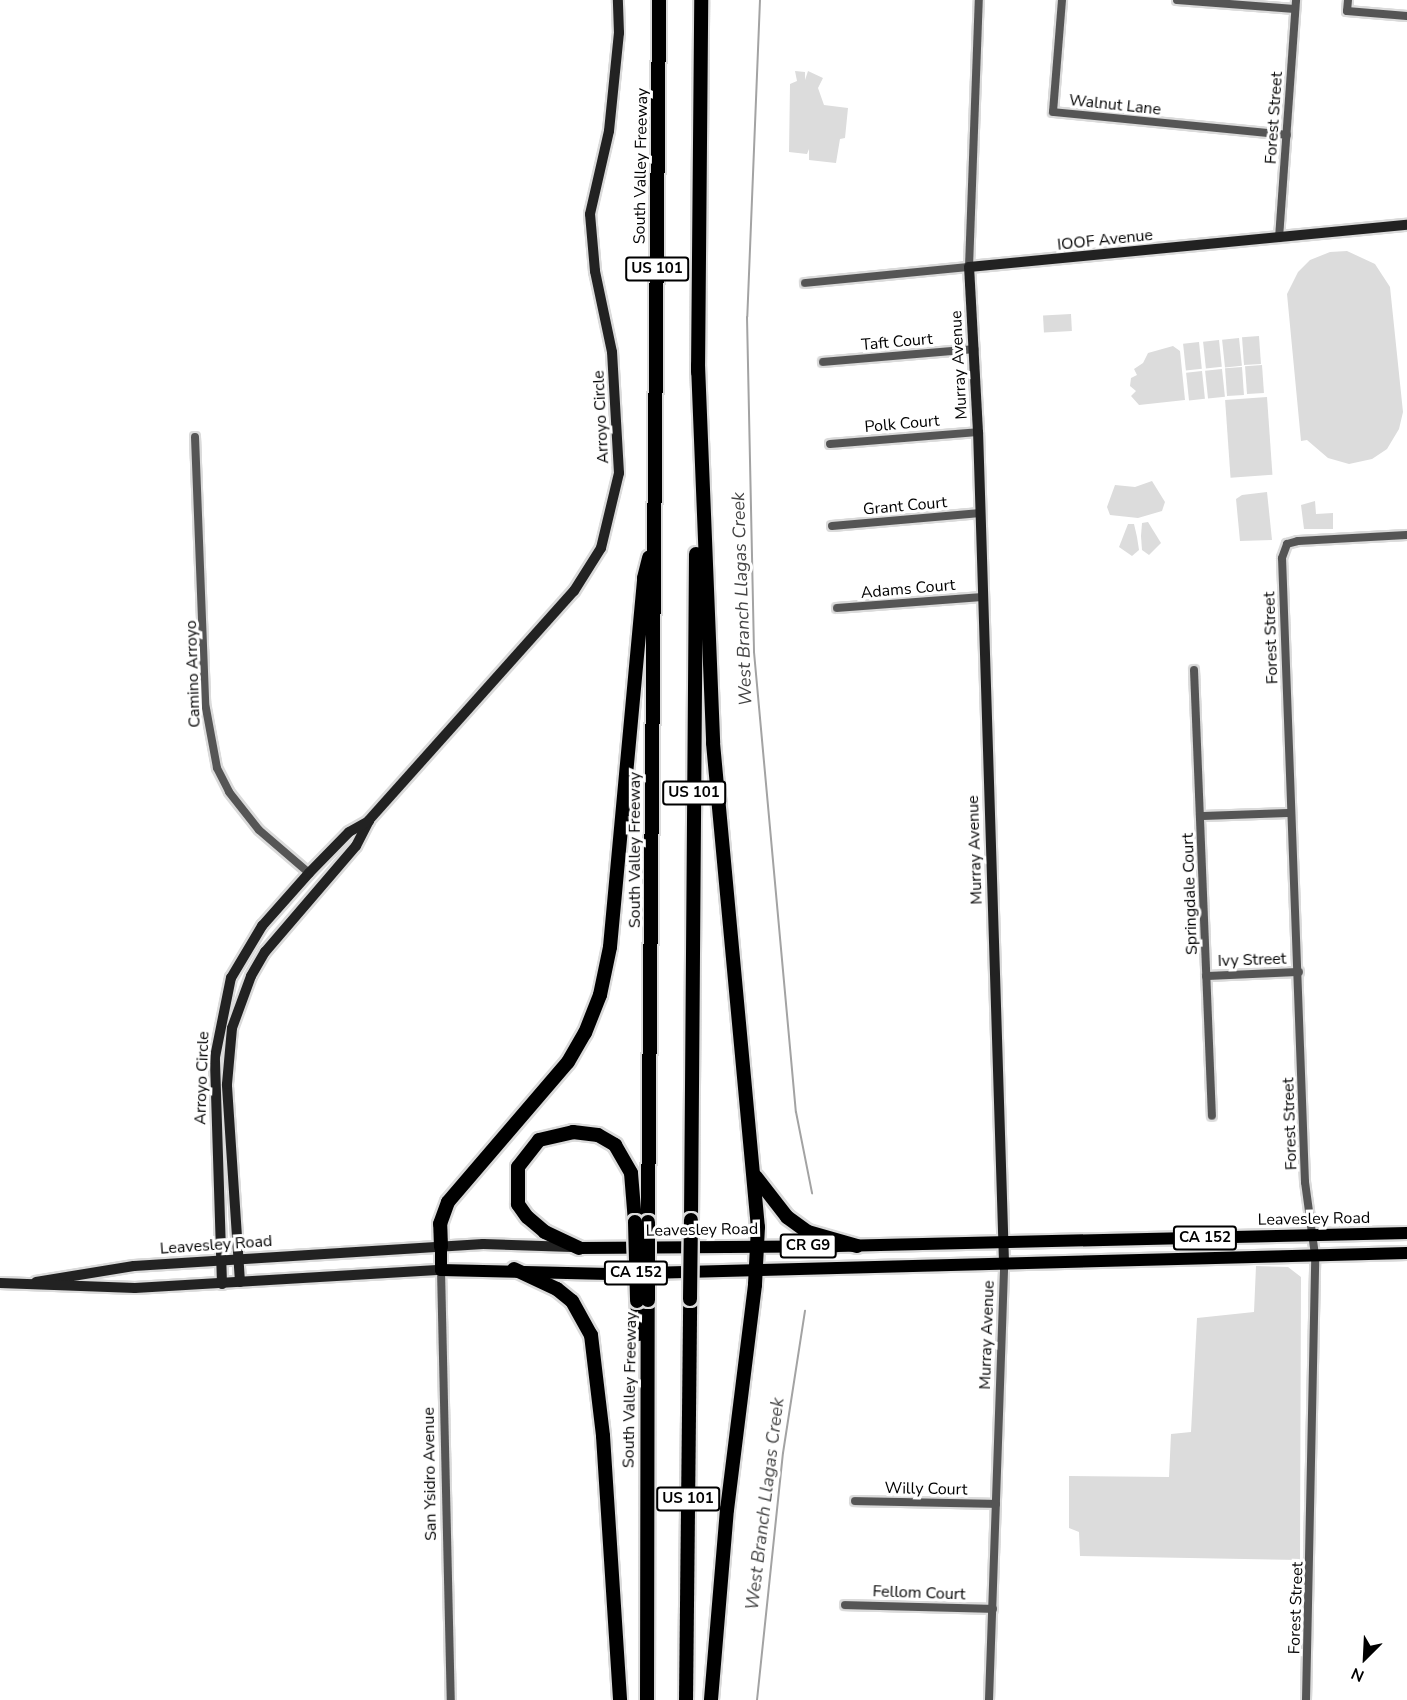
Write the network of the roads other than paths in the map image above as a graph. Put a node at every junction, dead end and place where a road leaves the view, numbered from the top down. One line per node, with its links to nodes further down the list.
1 (618, 0): 31 (street, Arroyo Circle)
2 (659, 0): 25 (highway, South Valley Freeway / US 101)
3 (701, 0): 18 (highway, US 101)
4 (979, 0): 14 (street, Murray Avenue)
5 (1062, 0): 11 (street, Walnut Lane)
6 (1177, 0): 9 (street)
7 (1296, 0): 9 (street, Forest Street)
8 (1348, 0): 10 (street)
9 (1295, 9): 11 (street, Forest Street)
10 (1407, 16)
11 (1287, 135): 13 (street, Forest Street)
12 (1407, 225): 13 (street, IOOF Avenue)
13 (1279, 238): 14 (street, IOOF Avenue)
14 (969, 267): 15 (street, IOOF Avenue); 16 (street, Murray Avenue)
15 (805, 283)
16 (974, 349): 17 (street, Taft Court); 19 (street, Murray Avenue)
17 (823, 362)
18 (698, 365): 36 (highway); 64 (highway, US 101, bridge)
19 (978, 432): 21 (street, Polk Court); 22 (street, Murray Avenue)
20 (195, 437): 32 (street, Camino Arroyo)
21 (830, 444)
22 (980, 513): 23 (street, Grant Court); 26 (street, Murray Avenue)
23 (832, 526)
24 (1407, 535): 29 (street, Forest Street)
25 (654, 538): 37 (highway, South Valley Freeway / US 101); 43 (highway)
26 (982, 597): 27 (street, Adams Court); 40 (street, Murray Avenue)
27 (837, 608)
28 (1194, 670): 30 (street, Springdale Court)
29 (1291, 813): 30 (street); 33 (street, Forest Street)
30 (1200, 816): 34 (street, Springdale Court)
31 (369, 820): 32 (street, Arroyo Circle); 47 (street, Arroyo Circle)
32 (309, 873): 48 (street, Arroyo Circle)
33 (1299, 972): 34 (street, Ivy Street); 39 (street, Forest Street)
34 (1206, 976): 35 (street, Springdale Court)
35 (1212, 1116)
36 (753, 1173): 41 (highway); 42 (highway, CA 152)
37 (642, 1222): 44 (highway); 63 (highway, South Valley Freeway / US 101, bridge)
38 (1407, 1233): 39 (main road, Leavesley Road / CA 152)
39 (1312, 1235): 40 (main road, Leavesley Road / CA 152); 46 (street, Forest Street)
40 (1004, 1243): 42 (main road, Leavesley Road / CA 152); 49 (street, Murray Avenue)
41 (758, 1246): 42 (main road, Leavesley Road / CR G9); 44 (main road, Leavesley Road / CR G9); 52 (highway)
42 (857, 1246)
43 (441, 1247): 44 (street, Leavesley Road / CR G9); 47 (street, Leavesley Road / CR G9); 51 (main road, San Ysidro Avenue)
44 (579, 1248)
45 (1407, 1253): 46 (main road, Leavesley Road / CA 152)
46 (1315, 1255): 49 (main road, Leavesley Road / CA 152); 67 (street, Forest Street)
47 (238, 1260): 48 (street, Leavesley Road / CR G9); 54 (street, Arroyo Circle)
48 (221, 1262): 53 (street, Leavesley Road / CR G9); 56 (street, Arroyo Circle)
49 (1004, 1262): 52 (main road, Leavesley Road / CA 152); 58 (street, Murray Avenue)
50 (514, 1269): 51 (main road, Leavesley Road / CA 152); 52 (main road, Leavesley Road / CA 152); 62 (highway)
51 (441, 1270): 54 (street, Leavesley Road / CR G9); 61 (street, San Ysidro Avenue)
52 (757, 1270): 65 (highway)
53 (36, 1282): 55 (street, Leavesley Road / CR G9); 56 (street, Leavesley Road / CR G9)
54 (240, 1282): 56 (street, Leavesley Road / CR G9)
55 (0, 1283)
56 (222, 1284)
57 (855, 1501): 58 (street, Willy Court)
58 (996, 1504): 60 (street, Murray Avenue)
59 (845, 1605): 60 (street, Fellom Court)
60 (993, 1609): 66 (street, Murray Avenue)
61 (452, 1700)
62 (620, 1700)
63 (647, 1700)
64 (686, 1700)
65 (711, 1700)
66 (989, 1700)
67 (1306, 1700)

